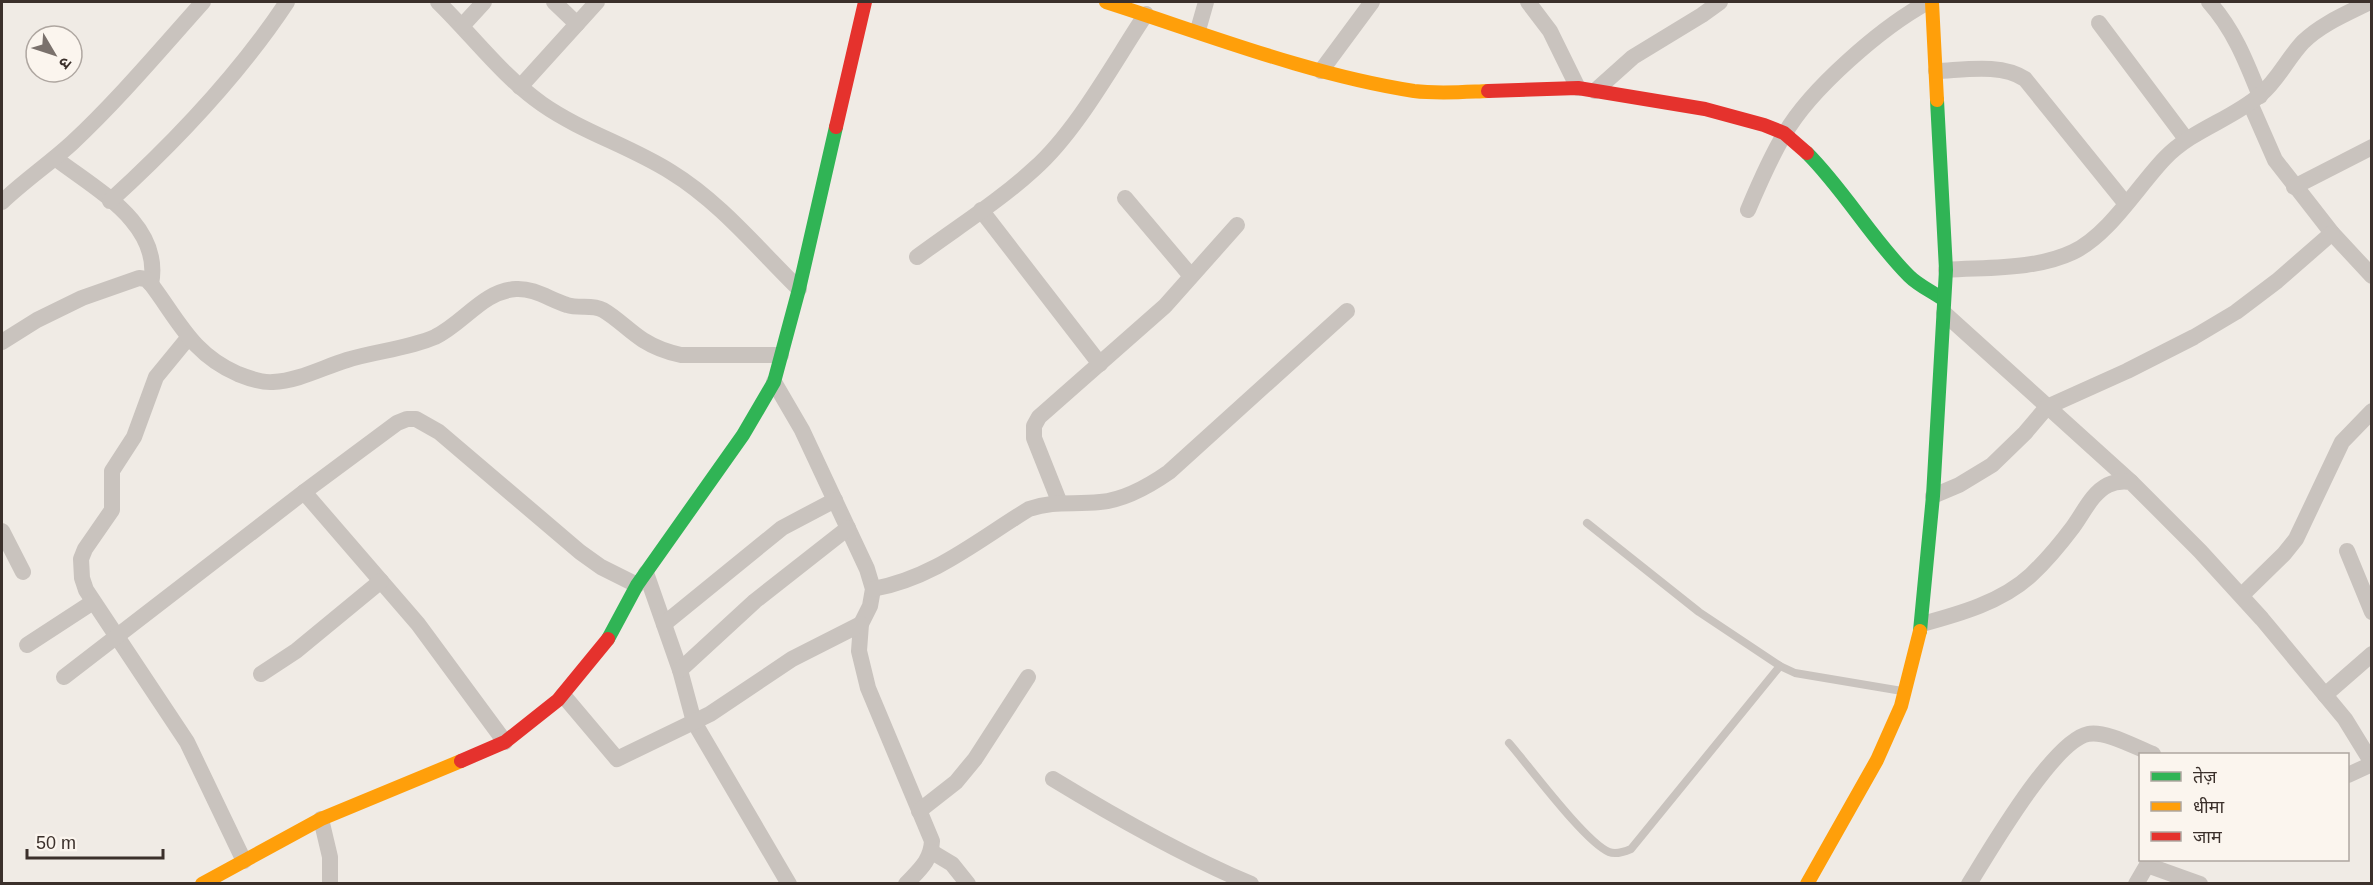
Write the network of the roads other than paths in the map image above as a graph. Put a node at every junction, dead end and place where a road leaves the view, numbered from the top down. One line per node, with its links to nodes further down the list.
1 (203, 2): 30 (street)
2 (287, 2): 33 (street)
3 (438, 2): 19 (street)
4 (484, 2): 19 (street)
5 (554, 2): 18 (street)
6 (597, 2): 18 (street)
7 (865, 2): 45 (street)
8 (1106, 2): 16 (street)
9 (1206, 2): 20 (street)
10 (1372, 2): 21 (street)
11 (1528, 2): 24 (street)
12 (1720, 2): 25 (street)
13 (1930, 2): 22 (street); 27 (street)
14 (2209, 2): 26 (street)
15 (2370, 2): 26 (street)
16 (1146, 14): 20 (street); 36 (street)
17 (2099, 23): 28 (street)
18 (577, 24): 23 (street)
19 (462, 26): 23 (street)
20 (1197, 30): 21 (street)
21 (1322, 71): 24 (street)
22 (1936, 71): 35 (street); 41 (street)
23 (520, 87): 45 (street)
24 (1578, 88): 25 (street)
25 (1595, 92): 27 (street)
26 (2255, 99): 28 (street); 31 (street)
27 (1784, 133): 37 (street); 46 (street)
28 (2186, 139): 35 (street)
29 (2372, 147): 31 (street)
30 (55, 158): 33 (street); 34 (street)
31 (2294, 187): 39 (street)
32 (1125, 198): 42 (street)
33 (110, 201): 44 (street)
34 (2, 202)
35 (2126, 204): 41 (street)
36 (981, 210): 40 (street); 51 (street)
37 (1748, 210)
38 (1237, 225): 42 (street)
39 (2332, 233): 43 (street); 53 (street)
40 (917, 256)
41 (1946, 270): 46 (street)
42 (1191, 276): 51 (street)
43 (2372, 276)
44 (152, 284): 48 (street); 49 (street)
45 (799, 289): 50 (street)
46 (1944, 306): 53 (street); 57 (street)
47 (1347, 310): 59 (street)
48 (188, 338): 50 (street); 69 (street)
49 (2, 342)
50 (781, 355): 52 (street)
51 (1100, 364): 59 (street)
52 (774, 382): 58 (street); 65 (street)
53 (2047, 407): 55 (street); 57 (street)
54 (2372, 411): 68 (street)
55 (2131, 482): 68 (street); 73 (street)
56 (304, 492): 65 (street); 66 (street); 74 (street)
57 (1933, 496): 73 (street)
58 (835, 500): 61 (street); 71 (street)
59 (1059, 501): 67 (street)
60 (1587, 523): 77 (lane)
61 (848, 528): 67 (street); 78 (street)
62 (2, 531): 64 (street)
63 (2347, 551): 70 (street)
64 (23, 572)
65 (642, 579): 71 (street); 83 (street)
66 (381, 581): 79 (street); 86 (street)
67 (873, 589): 72 (street)
68 (2242, 595): 84 (street)
69 (93, 602): 74 (street); 75 (street)
70 (2372, 612)
71 (664, 624): 78 (street)
72 (861, 624): 85 (street); 92 (street)
73 (1922, 624): 82 (street)
74 (117, 638): 80 (street); 95 (street)
75 (27, 645)
76 (2372, 654): 84 (street)
77 (1780, 666): 82 (lane); 87 (lane)
78 (680, 670): 85 (street)
79 (261, 674)
80 (64, 677)
81 (1028, 677): 92 (street)
82 (1905, 692): 103 (street)
83 (563, 695): 85 (street); 86 (street)
84 (2325, 695): 89 (street)
85 (694, 722): 99 (street)
86 (505, 742): 93 (street)
87 (1509, 742)
88 (2150, 753): 104 (street)
89 (2372, 764): 90 (street)
90 (2349, 775)
91 (1053, 779): 102 (street)
92 (919, 811): 94 (street)
93 (321, 819): 95 (street); 98 (street)
94 (932, 852): 100 (street); 101 (street)
95 (244, 861): 97 (street)
96 (2148, 862): 105 (street); 106 (street)
97 (202, 884)
98 (330, 884)
99 (789, 884)
100 (906, 884)
101 (968, 884)
102 (1251, 884)
103 (1808, 884)
104 (1969, 884)
105 (2136, 884)
106 (2200, 884)

